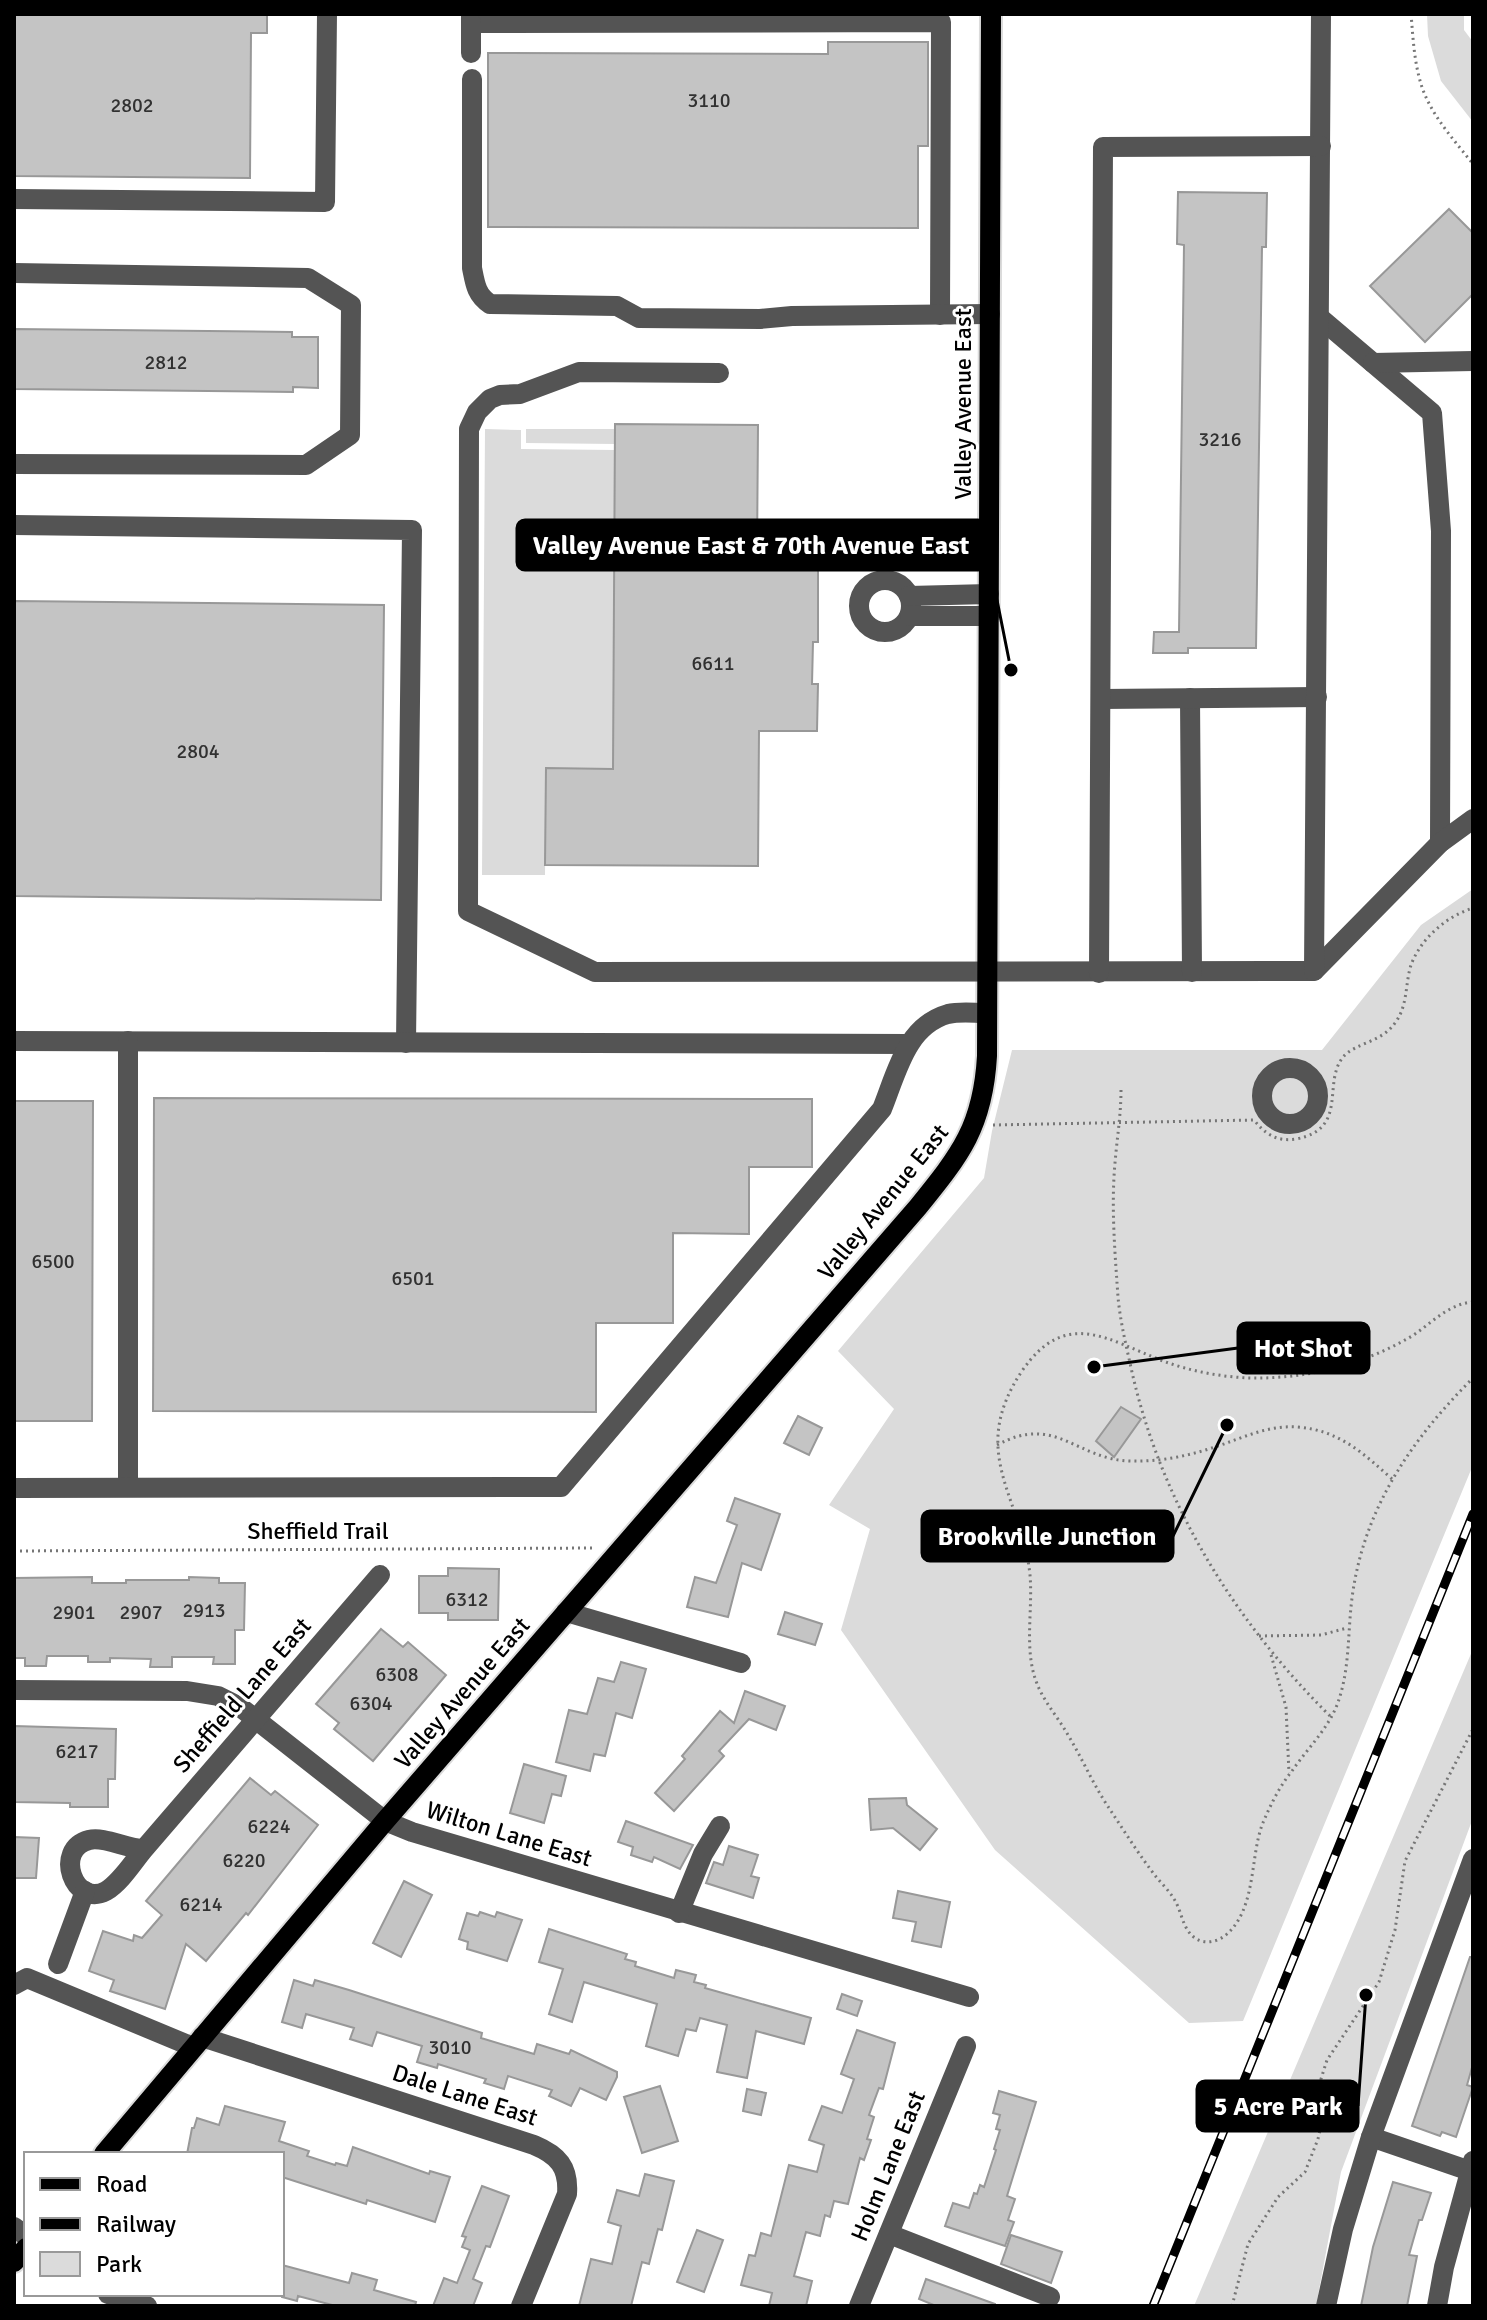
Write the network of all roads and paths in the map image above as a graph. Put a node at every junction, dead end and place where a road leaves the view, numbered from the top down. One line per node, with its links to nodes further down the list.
1 (327, 14): 10 (street)
2 (991, 14): 12 (main road, Valley Avenue East)
3 (1321, 14): 8 (street)
4 (1411, 14): 9 (path)
5 (471, 19): 6 (street); 13 (street)
6 (471, 53)
7 (472, 79): 13 (street)
8 (1321, 146): 14 (street); 24 (street)
9 (1473, 164)
10 (14, 199)
11 (14, 273): 18 (street)
12 (990, 314): 13 (street); 20 (main road, Valley Avenue East)
13 (940, 315)
14 (1320, 318): 16 (street); 22 (street)
15 (1473, 361): 16 (street)
16 (1373, 363): 26 (street)
17 (719, 373): 30 (street)
18 (14, 464)
19 (14, 525): 35 (street)
20 (989, 594): 21 (main road, Valley Avenue East); 21 (street)
21 (989, 616): 30 (main road, Valley Avenue East)
22 (1317, 697): 23 (street); 28 (street)
23 (1190, 698): 24 (street); 29 (street)
24 (1101, 699): 31 (street)
25 (1473, 819): 26 (street)
26 (1440, 843): 28 (street)
27 (1473, 908): 39 (path)
28 (1314, 971): 29 (street)
29 (1192, 972): 31 (street)
30 (987, 973): 31 (street); 32 (main road, Valley Avenue East)
31 (1099, 973)
32 (986, 1013): 36 (street); 38 (main road, Valley Avenue East)
33 (14, 1041): 34 (street)
34 (128, 1041): 35 (street); 46 (street)
35 (406, 1043): 36 (street)
36 (908, 1044): 46 (street)
37 (1121, 1090): 39 (path)
38 (976, 1120): 39 (path); 48 (main road, Valley Avenue East)
39 (1121, 1122): 41 (path)
40 (1473, 1302): 41 (path)
41 (1126, 1345): 43 (path); 44 (path)
42 (1473, 1378): 45 (path)
43 (997, 1445): 44 (path); 60 (path)
44 (1159, 1460): 45 (path); 53 (path)
45 (1392, 1479): 52 (path)
46 (128, 1487): 47 (street)
47 (14, 1488)
48 (623, 1547): 49 (path, Sheffield Trail); 51 (main road, Valley Avenue East)
49 (14, 1551)
50 (380, 1575): 58 (street, Sheffield Lane East)
51 (566, 1612): 55 (street); 61 (main road, Valley Avenue East)
52 (1348, 1628): 53 (path); 57 (path)
53 (1259, 1636): 54 (path)
54 (1270, 1652): 57 (path); 60 (path)
55 (741, 1663)
56 (14, 1690): 58 (street, Wilton Lane East)
57 (1332, 1718): 60 (path)
58 (256, 1719): 61 (street, Wilton Lane East); 63 (street, Sheffield Lane East)
59 (1473, 1729): 81 (path)
60 (1289, 1774)
61 (385, 1821): 66 (street, Wilton Lane East); 70 (main road, Valley Avenue East)
62 (720, 1826): 66 (street)
63 (144, 1849): 65 (street, Sheffield Lane East); 65 (street)
64 (1473, 1859): 72 (street)
65 (85, 1891): 67 (street)
66 (679, 1913): 69 (street, Wilton Lane East)
67 (58, 1964)
68 (14, 1985): 70 (street, Dale Lane East)
69 (969, 1997)
70 (197, 2042): 73 (main road, Valley Avenue East); 79 (street, Dale Lane East)
71 (966, 2046): 75 (street, Holm Lane East)
72 (1371, 2137): 74 (street); 82 (street)
73 (106, 2152)
74 (1472, 2168): 83 (street)
75 (889, 2234): 77 (street); 80 (street, Holm Lane East)
76 (114, 2296): 78 (street)
77 (1050, 2297)
78 (147, 2306)
79 (521, 2306)
80 (859, 2306)
81 (1232, 2306)
82 (1326, 2306)
83 (1437, 2306)

